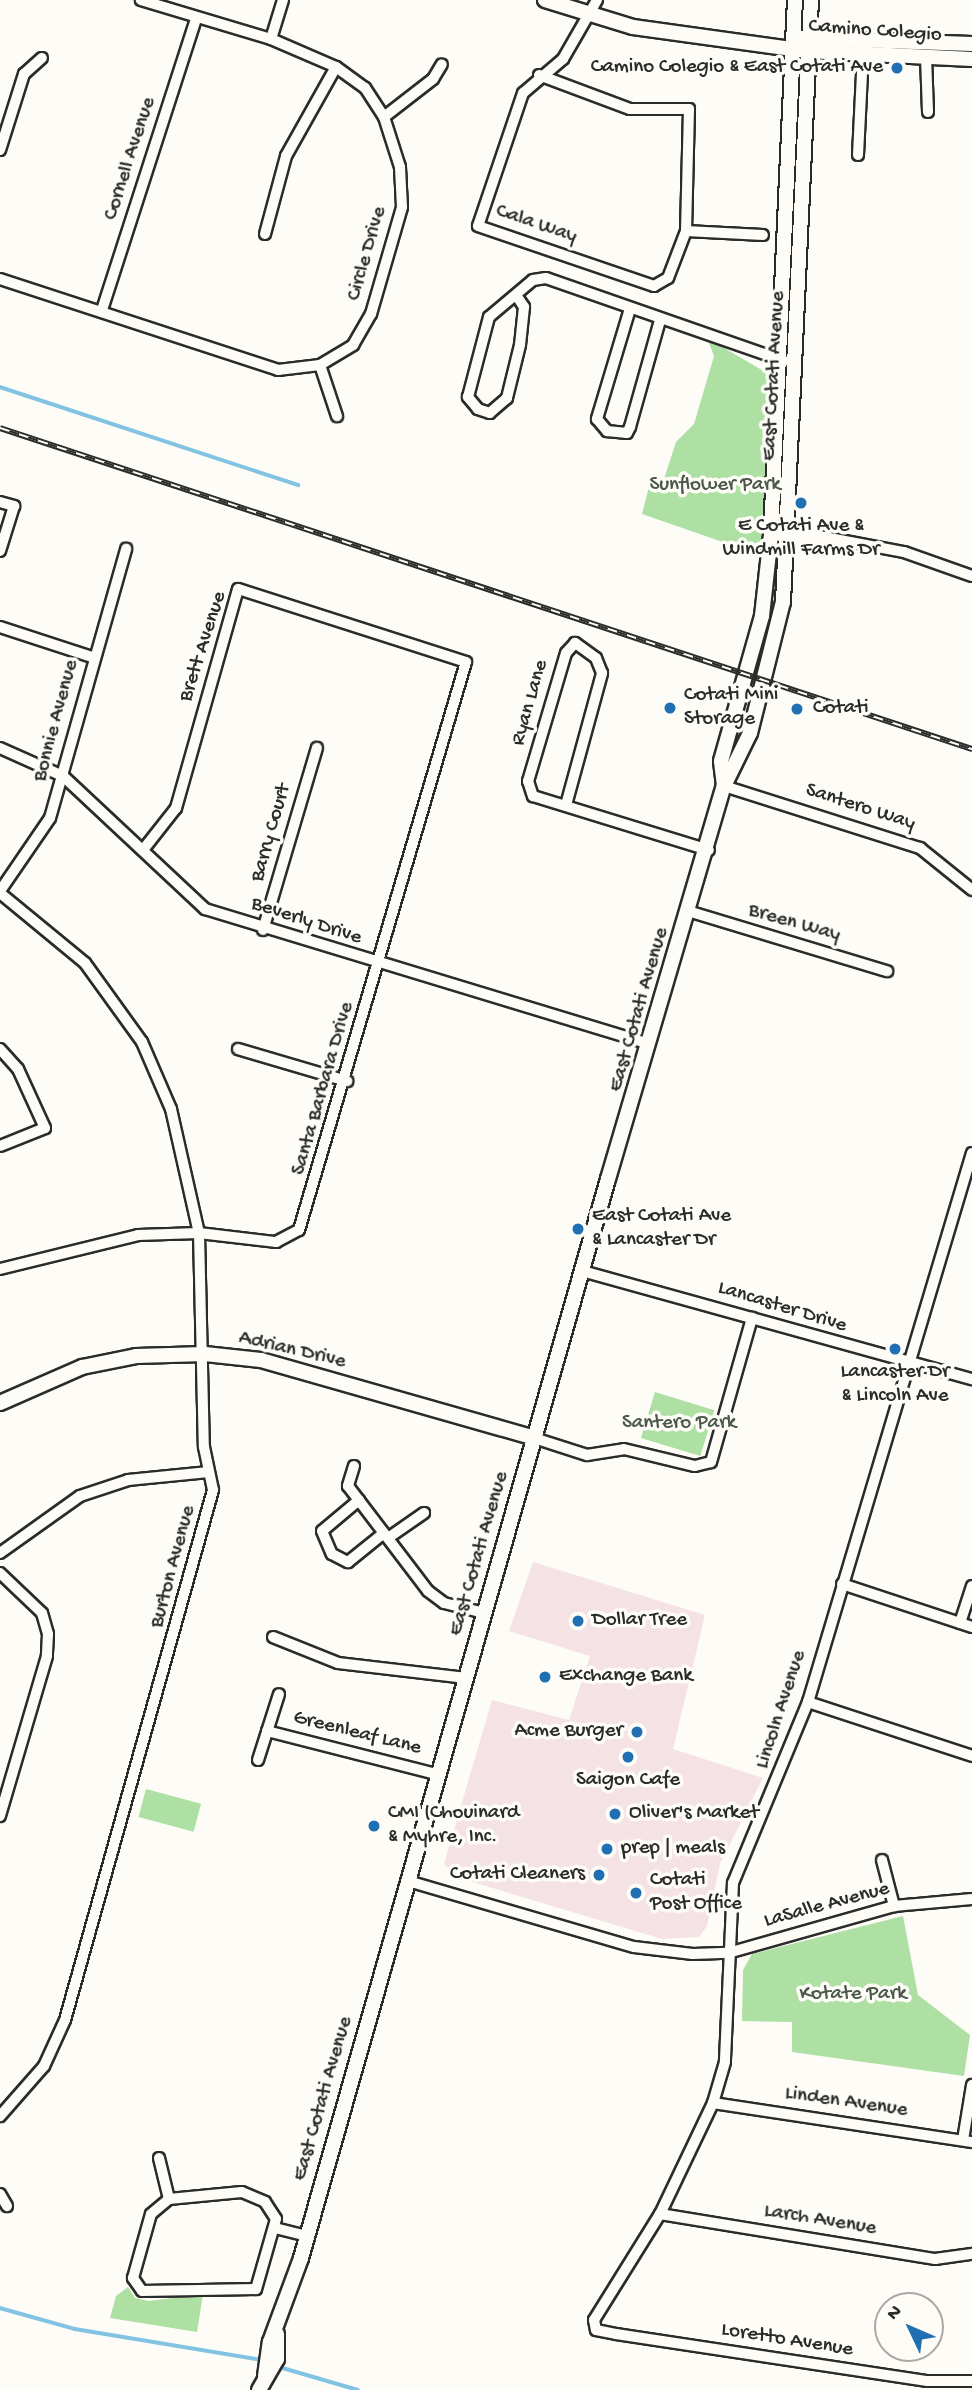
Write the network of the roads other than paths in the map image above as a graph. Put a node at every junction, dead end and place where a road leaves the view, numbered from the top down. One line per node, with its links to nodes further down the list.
1 (141, 0): 7 (street, Circle Drive)
2 (283, 0): 8 (street)
3 (545, 0): 6 (main road, Camino Colegio)
4 (795, 0): 9 (main road, East Cotati Avenue)
5 (811, 0): 9 (main road, East Cotati Avenue)
6 (595, 7): 9 (main road, Camino Colegio); 17 (street, Cala Way)
7 (196, 19): 8 (street, Circle Drive); 27 (street, Cornell Avenue)
8 (271, 39): 16 (street, Circle Drive)
9 (801, 43): 10 (main road, Camino Colegio); 11 (main road, Camino Colegio); 30 (main road, East Cotati Avenue); 31 (main road, East Cotati Avenue)
10 (972, 44)
11 (863, 54): 12 (main road, Camino Colegio); 21 (street)
12 (926, 57): 14 (main road, Camino Colegio); 18 (street)
13 (42, 58): 20 (street)
14 (972, 59)
15 (442, 64): 19 (street)
16 (336, 66): 19 (street, Circle Drive); 23 (street)
17 (539, 75): 22 (street); 22 (street, Cala Way)
18 (928, 112)
19 (384, 117): 32 (street, Circle Drive)
20 (0, 150)
21 (858, 155)
22 (686, 231): 24 (street)
23 (265, 234)
24 (763, 234)
25 (0, 279): 27 (street, Circle Drive)
26 (518, 298): 26 (street); 28 (street)
27 (102, 310): 32 (street, Circle Drive)
28 (629, 312): 29 (street); 29 (street)
29 (660, 320): 30 (street)
30 (779, 360): 31 (street); 35 (main road, East Cotati Avenue)
31 (798, 361): 36 (main road, East Cotati Avenue)
32 (320, 365): 33 (street)
33 (337, 416)
34 (0, 502): 38 (street)
35 (771, 534): 36 (street); 46 (main road, East Cotati Avenue)
36 (790, 536): 39 (street); 46 (main road, East Cotati Avenue)
37 (126, 549): 41 (street, Bonnie Avenue)
38 (0, 551)
39 (972, 576)
40 (0, 627): 41 (street)
41 (95, 658): 45 (street, Bonnie Avenue)
42 (466, 662): 48 (street, Brett Avenue); 54 (street, Santa Barbara Drive)
43 (0, 748): 45 (street, Beverly Drive)
44 (317, 748): 53 (street, Barry Court)
45 (63, 776): 48 (street, Beverly Drive); 51 (street, Bonnie Avenue)
46 (724, 786): 49 (main road, East Cotati Avenue); 50 (street, Santero Way)
47 (566, 805): 47 (street, Ryan Lane); 49 (street, Ryan Lane)
48 (143, 850): 53 (street, Beverly Drive)
49 (709, 850): 52 (main road, East Cotati Avenue)
50 (972, 890)
51 (0, 892): 62 (street, Burton Avenue)
52 (691, 912): 55 (street, Breen Way); 56 (main road, East Cotati Avenue)
53 (263, 930): 54 (street, Beverly Drive)
54 (379, 966): 56 (street, Beverly Drive); 59 (street, Santa Barbara Drive)
55 (887, 971)
56 (648, 1044): 64 (main road, East Cotati Avenue)
57 (0, 1049): 60 (street)
58 (238, 1049): 59 (street)
59 (347, 1081): 62 (street, Santa Barbara Drive)
60 (0, 1146)
61 (972, 1153): 67 (street, Lincoln Avenue)
62 (199, 1233): 63 (street, Santa Barbara Drive); 66 (street, Burton Avenue)
63 (0, 1269)
64 (582, 1271): 65 (street, Lancaster Drive); 70 (main road, East Cotati Avenue)
65 (752, 1318): 67 (street, Lancaster Drive); 70 (street)
66 (205, 1354): 69 (main road, Adrian Drive); 70 (main road, Adrian Drive); 72 (street, Burton Avenue)
67 (906, 1365): 68 (street, Lancaster Drive); 78 (street, Lincoln Avenue)
68 (972, 1379)
69 (0, 1403)
70 (534, 1438): 80 (main road, East Cotati Avenue)
71 (354, 1466): 73 (street)
72 (209, 1472): 76 (street); 100 (street, Burton Avenue)
73 (359, 1500): 75 (street); 75 (street)
74 (424, 1513): 75 (street)
75 (386, 1536): 80 (street)
76 (0, 1553)
77 (0, 1573): 91 (street)
78 (842, 1584): 81 (street); 86 (street, Lincoln Avenue)
79 (972, 1586): 81 (street)
80 (484, 1613): 84 (main road, East Cotati Avenue)
81 (960, 1623): 82 (street)
82 (972, 1627)
83 (273, 1637): 84 (street)
84 (466, 1678): 90 (main road, East Cotati Avenue)
85 (279, 1694): 87 (street, Greenleaf Lane)
86 (808, 1702): 88 (street); 97 (street, Lincoln Avenue)
87 (267, 1731): 89 (street, Greenleaf Lane); 90 (street, Greenleaf Lane)
88 (972, 1756)
89 (258, 1760)
90 (439, 1775): 94 (main road, East Cotati Avenue)
91 (3, 1795): 92 (street)
92 (0, 1816)
93 (882, 1860): 96 (street)
94 (408, 1881): 97 (street, LaSalle Avenue); 108 (main road, East Cotati Avenue)
95 (972, 1899): 96 (street, LaSalle Avenue)
96 (894, 1906): 97 (street, LaSalle Avenue)
97 (728, 1953): 99 (street, Lincoln Avenue)
98 (972, 2085): 101 (street)
99 (713, 2103): 101 (street, Linden Avenue); 106 (street, Lincoln Avenue)
100 (0, 2116)
101 (968, 2141)
102 (159, 2158): 104 (street)
103 (0, 2194): 105 (street)
104 (169, 2199): 107 (street); 107 (street)
105 (7, 2206)
106 (660, 2214): 109 (street, Larch Avenue); 110 (street, Lincoln Avenue)
107 (275, 2228): 108 (street)
108 (307, 2236): 112 (main road, East Cotati Avenue)
109 (972, 2254)
110 (596, 2330): 113 (street, Loretto Avenue)
111 (972, 2381): 113 (street, Loretto Avenue)
112 (262, 2383)
113 (926, 2386)

